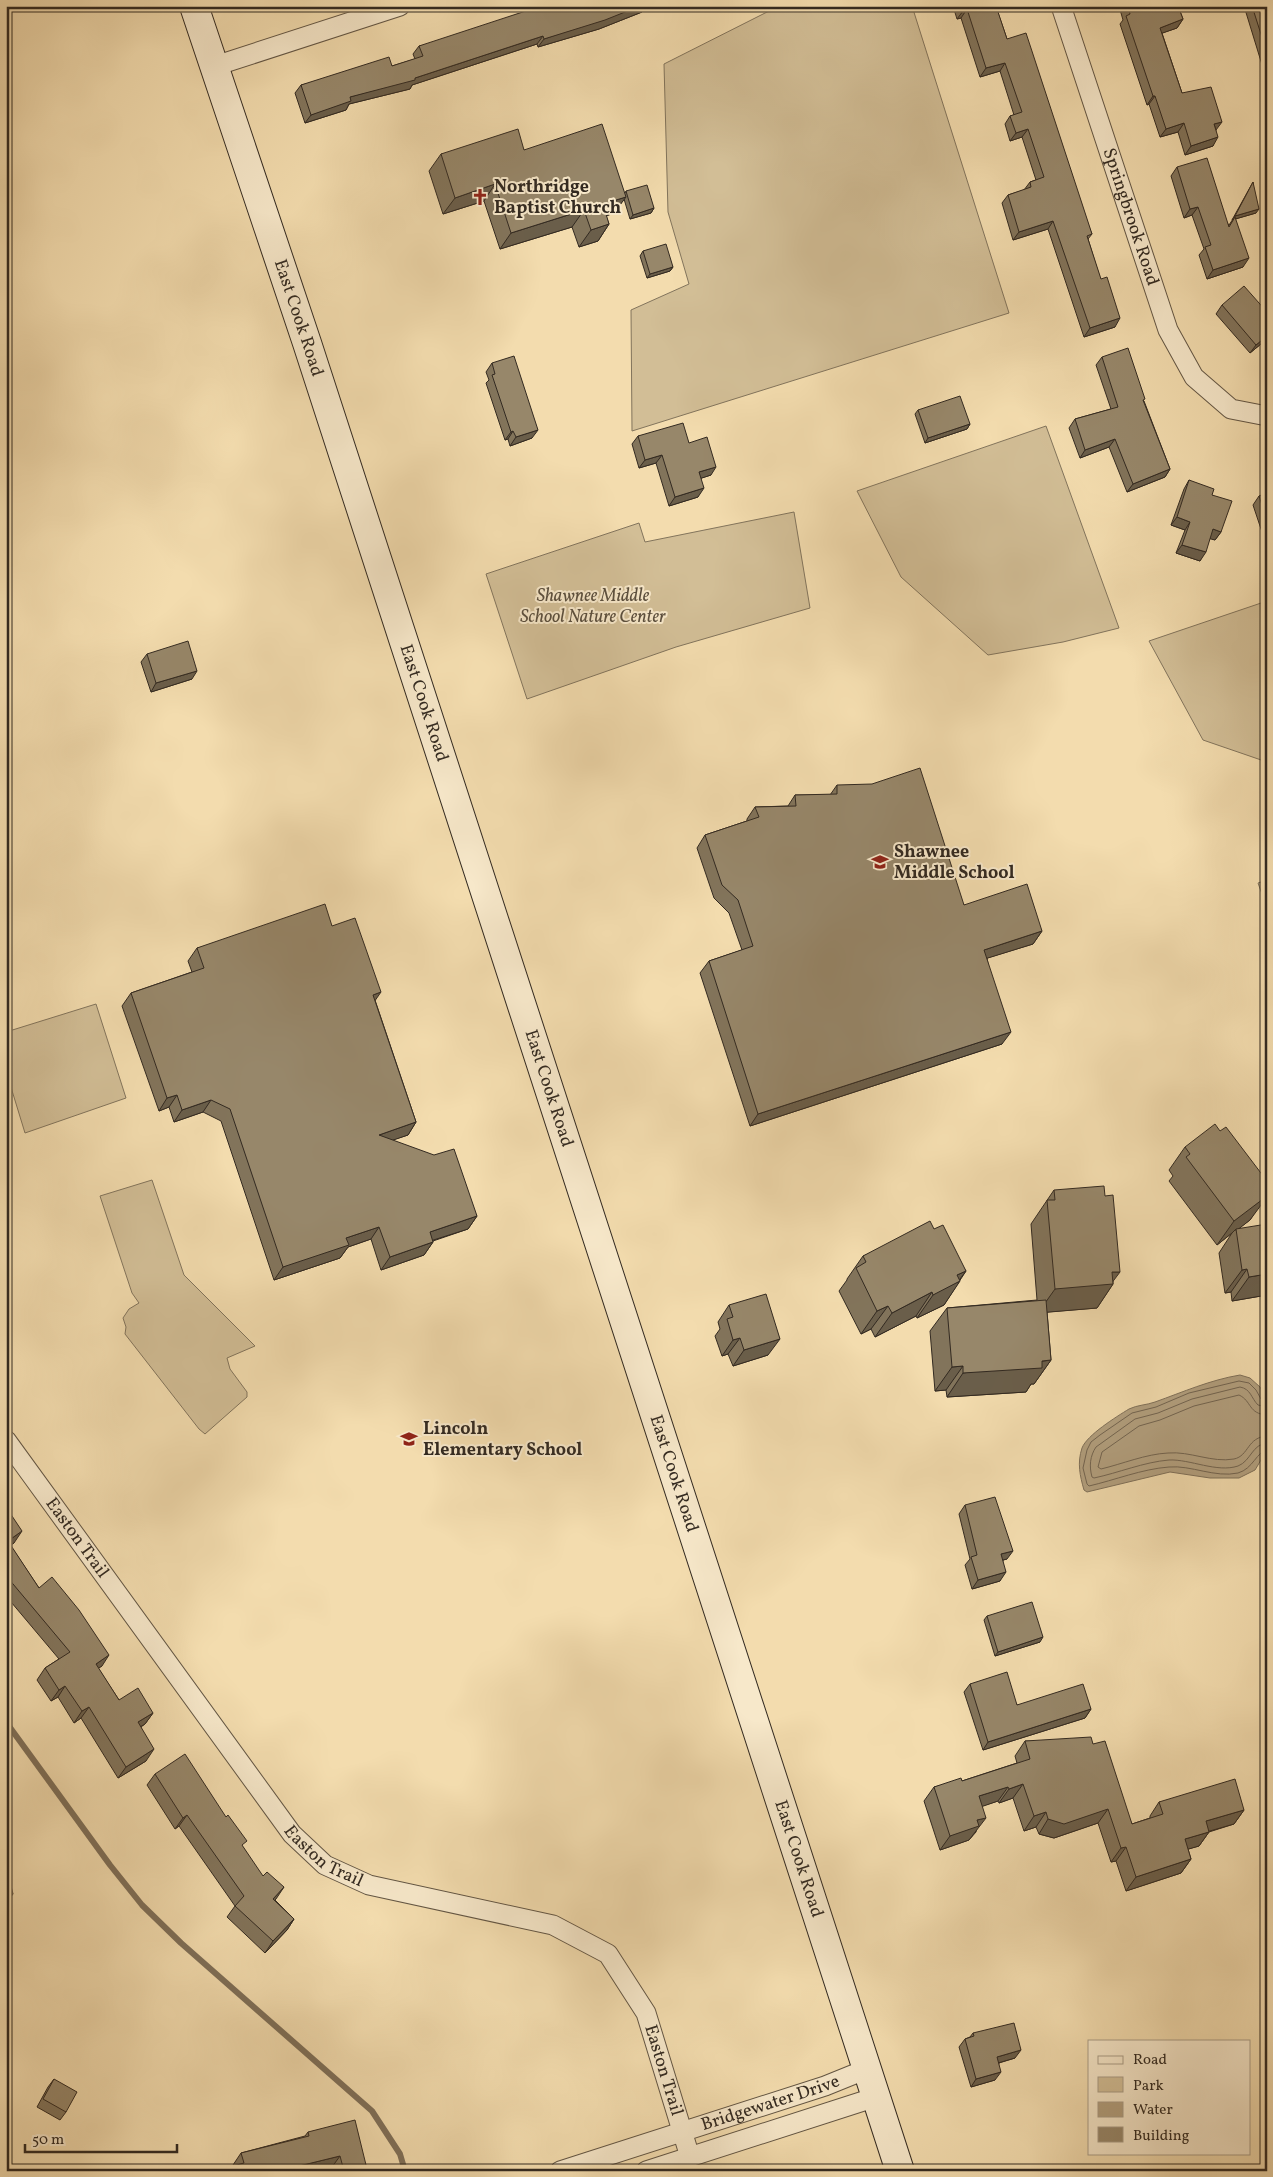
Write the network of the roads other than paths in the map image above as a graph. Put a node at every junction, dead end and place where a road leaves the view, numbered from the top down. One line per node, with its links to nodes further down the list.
1 (194, 6): 4 (main road, East Cook Road)
2 (400, 6): 4 (street)
3 (1061, 6): 5 (street, Springbrook Road)
4 (215, 66): 7 (main road, East Cook Road)
5 (1267, 416)
6 (6, 1440): 9 (street, Easton Trail)
7 (867, 2069): 8 (main road, East Cook Road); 9 (street, Bridgewater Drive)
8 (876, 2098): 10 (street, Bridgewater Drive); 13 (main road, East Cook Road)
9 (684, 2133): 10 (street, Easton Trail); 11 (street, Bridgewater Drive)
10 (690, 2157): 12 (street, Bridgewater Drive)
11 (560, 2171)
12 (646, 2171)
13 (900, 2171)

